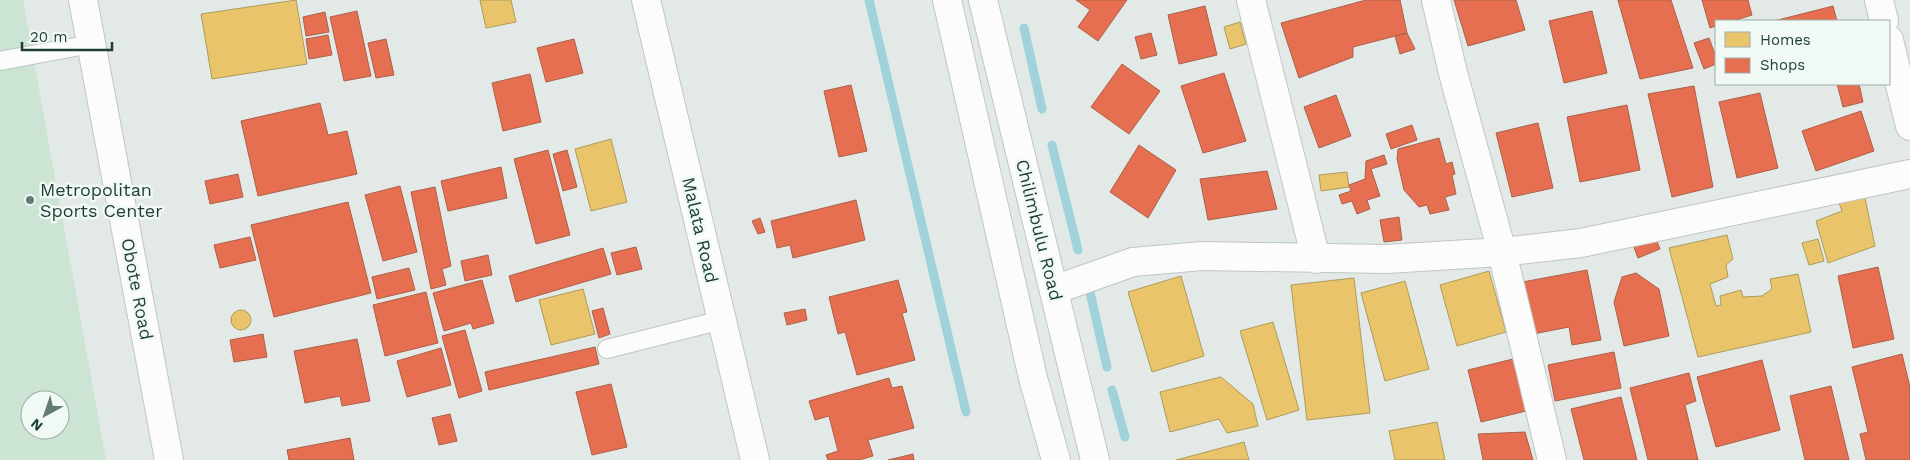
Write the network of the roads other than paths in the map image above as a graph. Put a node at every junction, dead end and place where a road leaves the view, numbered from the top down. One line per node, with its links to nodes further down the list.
1 (83, 0): 9 (street, Obote Road)
2 (646, 0): 17 (street, Malata Road)
3 (948, 0): 21 (street, Chilimbulu Road)
4 (983, 0): 16 (street, Chilimbulu Road)
5 (1251, 0): 15 (street)
6 (1436, 0): 14 (street)
7 (1879, 0): 8 (street)
8 (1884, 20)
9 (91, 44): 11 (lane); 19 (street, Obote Road)
10 (1890, 44): 12 (street)
11 (0, 61)
12 (1910, 126)
13 (1910, 174): 14 (street)
14 (1502, 252): 15 (street); 23 (street)
15 (1316, 260): 16 (street)
16 (1054, 290): 22 (street, Chilimbulu Road)
17 (722, 320): 18 (lane); 20 (street, Malata Road)
18 (607, 349)
19 (169, 460)
20 (755, 460)
21 (1056, 460)
22 (1095, 460)
23 (1552, 460)

